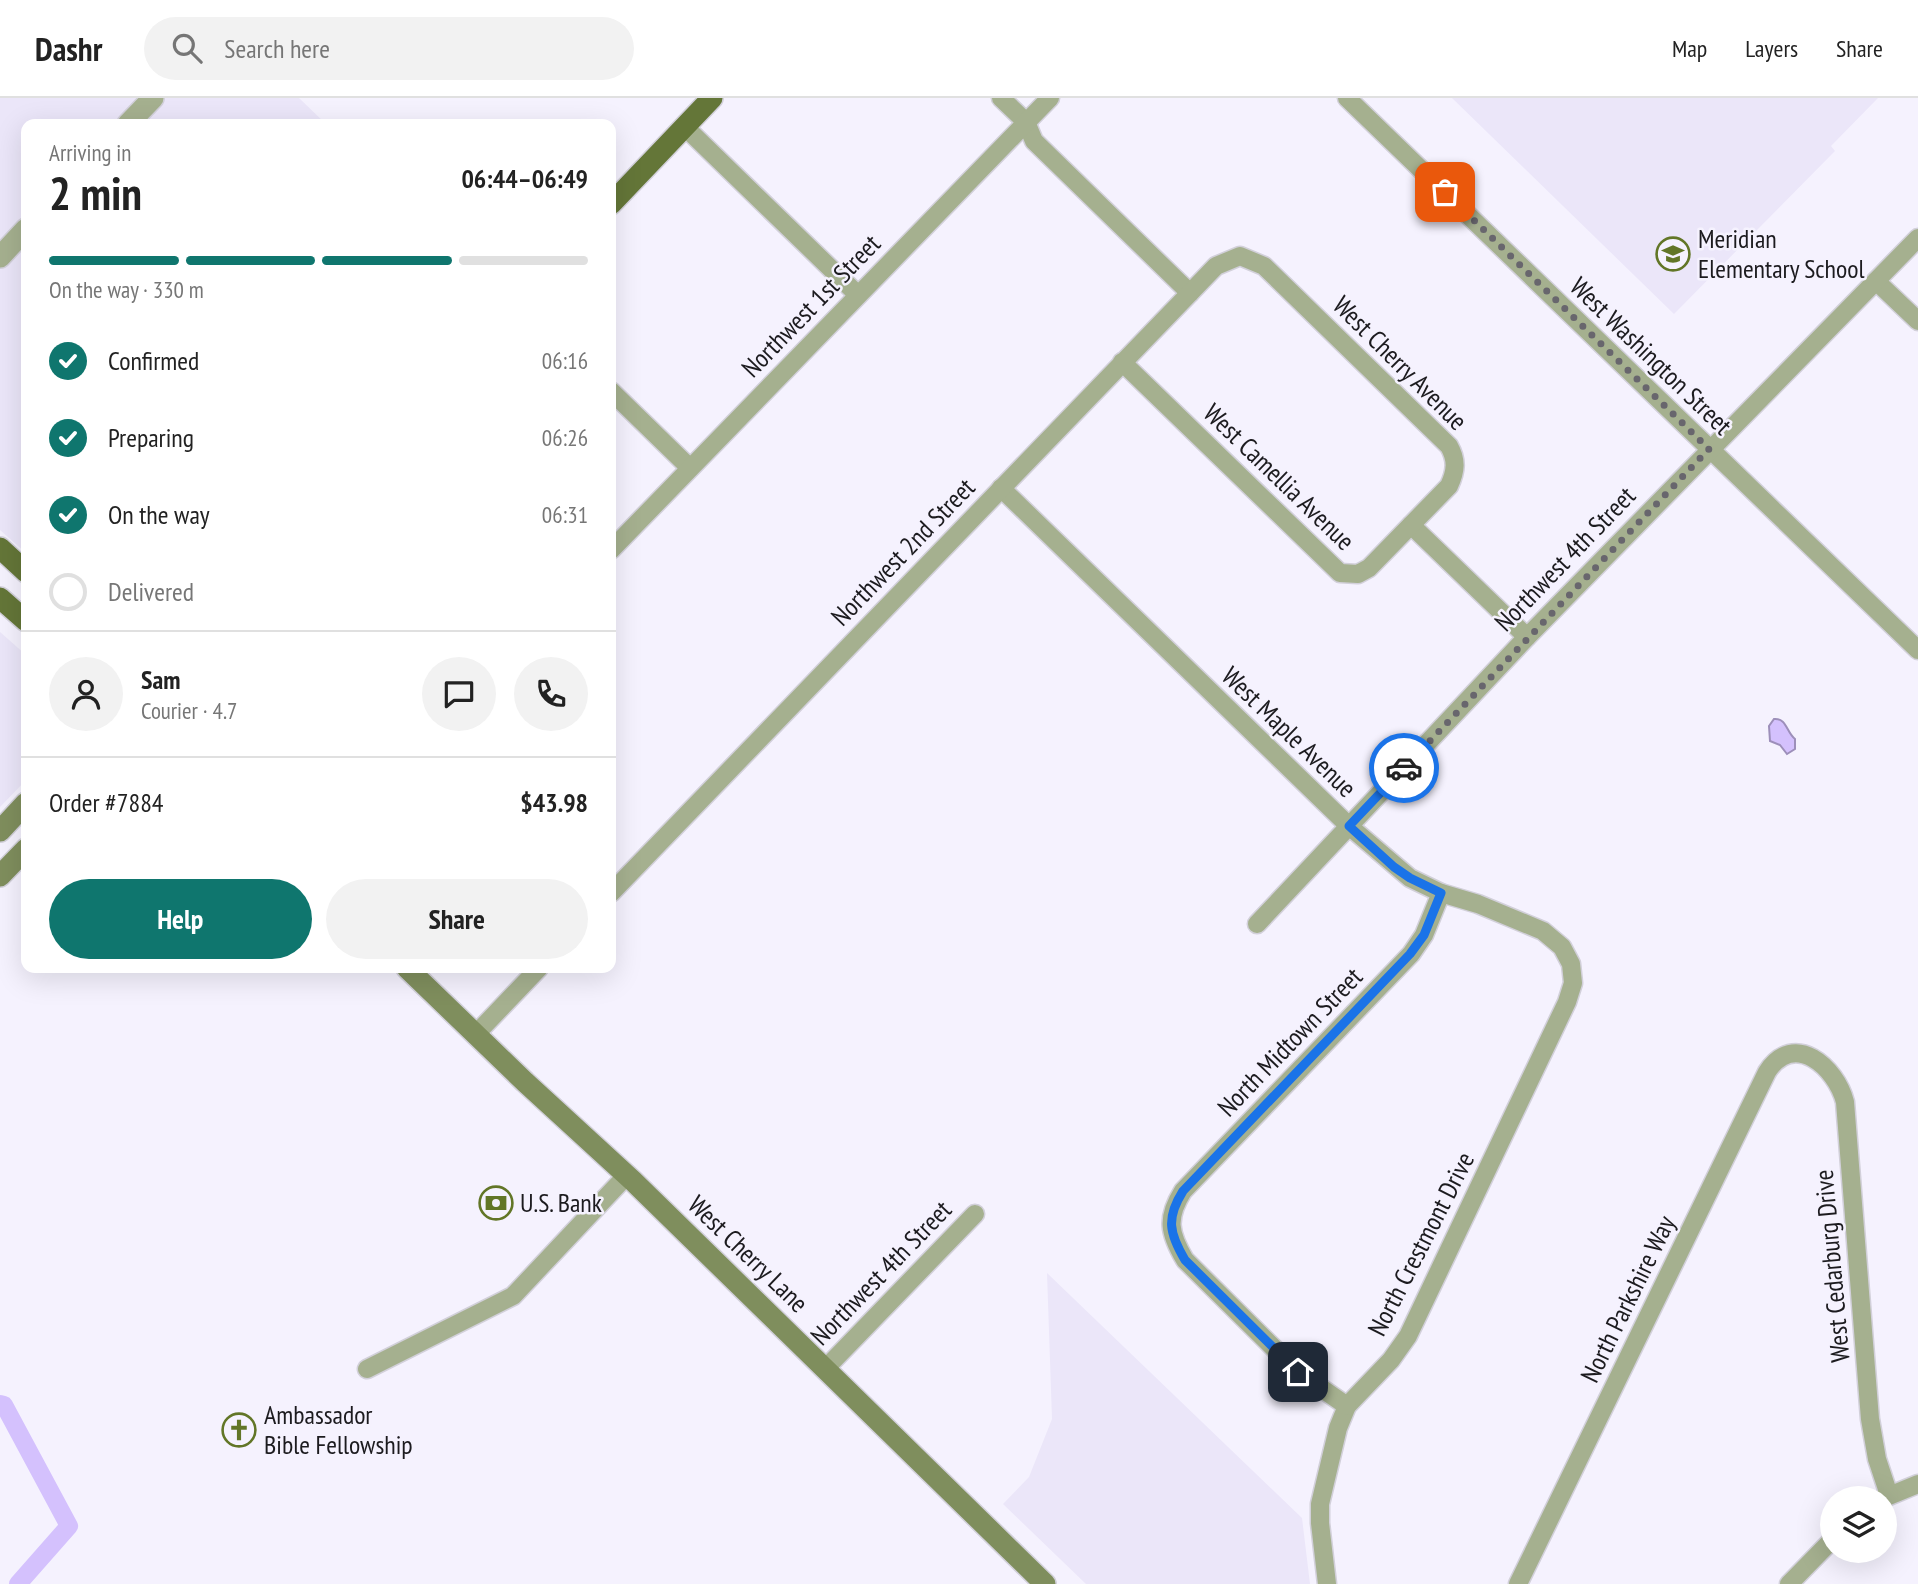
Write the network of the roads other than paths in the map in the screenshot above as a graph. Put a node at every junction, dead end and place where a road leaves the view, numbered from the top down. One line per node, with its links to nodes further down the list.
1 (153, 98): 6 (street)
2 (712, 98): 8 (main road)
3 (1001, 98): 7 (street)
4 (1049, 98): 7 (street, Northwest 1st Street)
5 (1348, 98): 20 (street, West Washington Street)
6 (133, 119)
7 (1026, 122): 15 (street); 16 (street, Northwest 1st Street)
8 (684, 126): 9 (main road); 16 (street)
9 (616, 199)
10 (21, 234): 12 (street)
11 (1918, 238): 14 (street, Northwest 4th Street)
12 (0, 257)
13 (1240, 257): 15 (street, Northwest 2nd Street); 23 (street, West Cherry Avenue)
14 (1876, 281): 17 (street); 20 (street, Northwest 4th Street)
15 (1190, 293): 18 (street, Northwest 2nd Street)
16 (858, 295): 21 (street, Northwest 1st Street)
17 (1918, 321)
18 (1122, 362): 22 (street, Northwest 2nd Street); 23 (street, West Camellia Avenue)
19 (616, 396): 21 (street)
20 (1709, 449): 29 (street, Northwest 4th Street); 30 (street, West Washington Street)
21 (690, 468): 24 (street, Northwest 1st Street)
22 (1001, 488): 32 (street, West Maple Avenue); 36 (street, Northwest 2nd Street)
23 (1411, 525): 29 (street)
24 (616, 545)
25 (0, 548): 26 (main road)
26 (21, 567)
27 (0, 598): 28 (main road)
28 (21, 617)
29 (1527, 637): 32 (street, Northwest 4th Street)
30 (1918, 650)
31 (21, 808): 33 (main road)
32 (1349, 826): 37 (street, West Maple Avenue); 38 (street, Northwest 4th Street)
33 (0, 831)
34 (21, 854): 35 (main road)
35 (0, 876)
36 (616, 888)
37 (1441, 893): 39 (street, West Maple Avenue); 48 (street, North Midtown Street)
38 (1257, 923)
39 (1571, 964): 48 (street, North Crestmont Drive)
40 (412, 973): 42 (main road, West Cherry Lane)
41 (534, 973): 42 (street)
42 (476, 1034): 44 (main road, West Cherry Lane)
43 (1797, 1053): 50 (street, West Cedarburg Drive); 55 (street, North Parkshire Way)
44 (627, 1175): 46 (street); 47 (main road, West Cherry Lane)
45 (975, 1214): 47 (street, Northwest 4th Street)
46 (367, 1369)
47 (825, 1369): 53 (main road, West Cherry Lane)
48 (1348, 1406): 54 (street, North Crestmont Drive)
49 (1918, 1484): 51 (street)
50 (1884, 1486)
51 (1897, 1493)
52 (1820, 1552): 56 (street)
53 (1045, 1584)
54 (1327, 1584)
55 (1518, 1584)
56 (1789, 1584)

